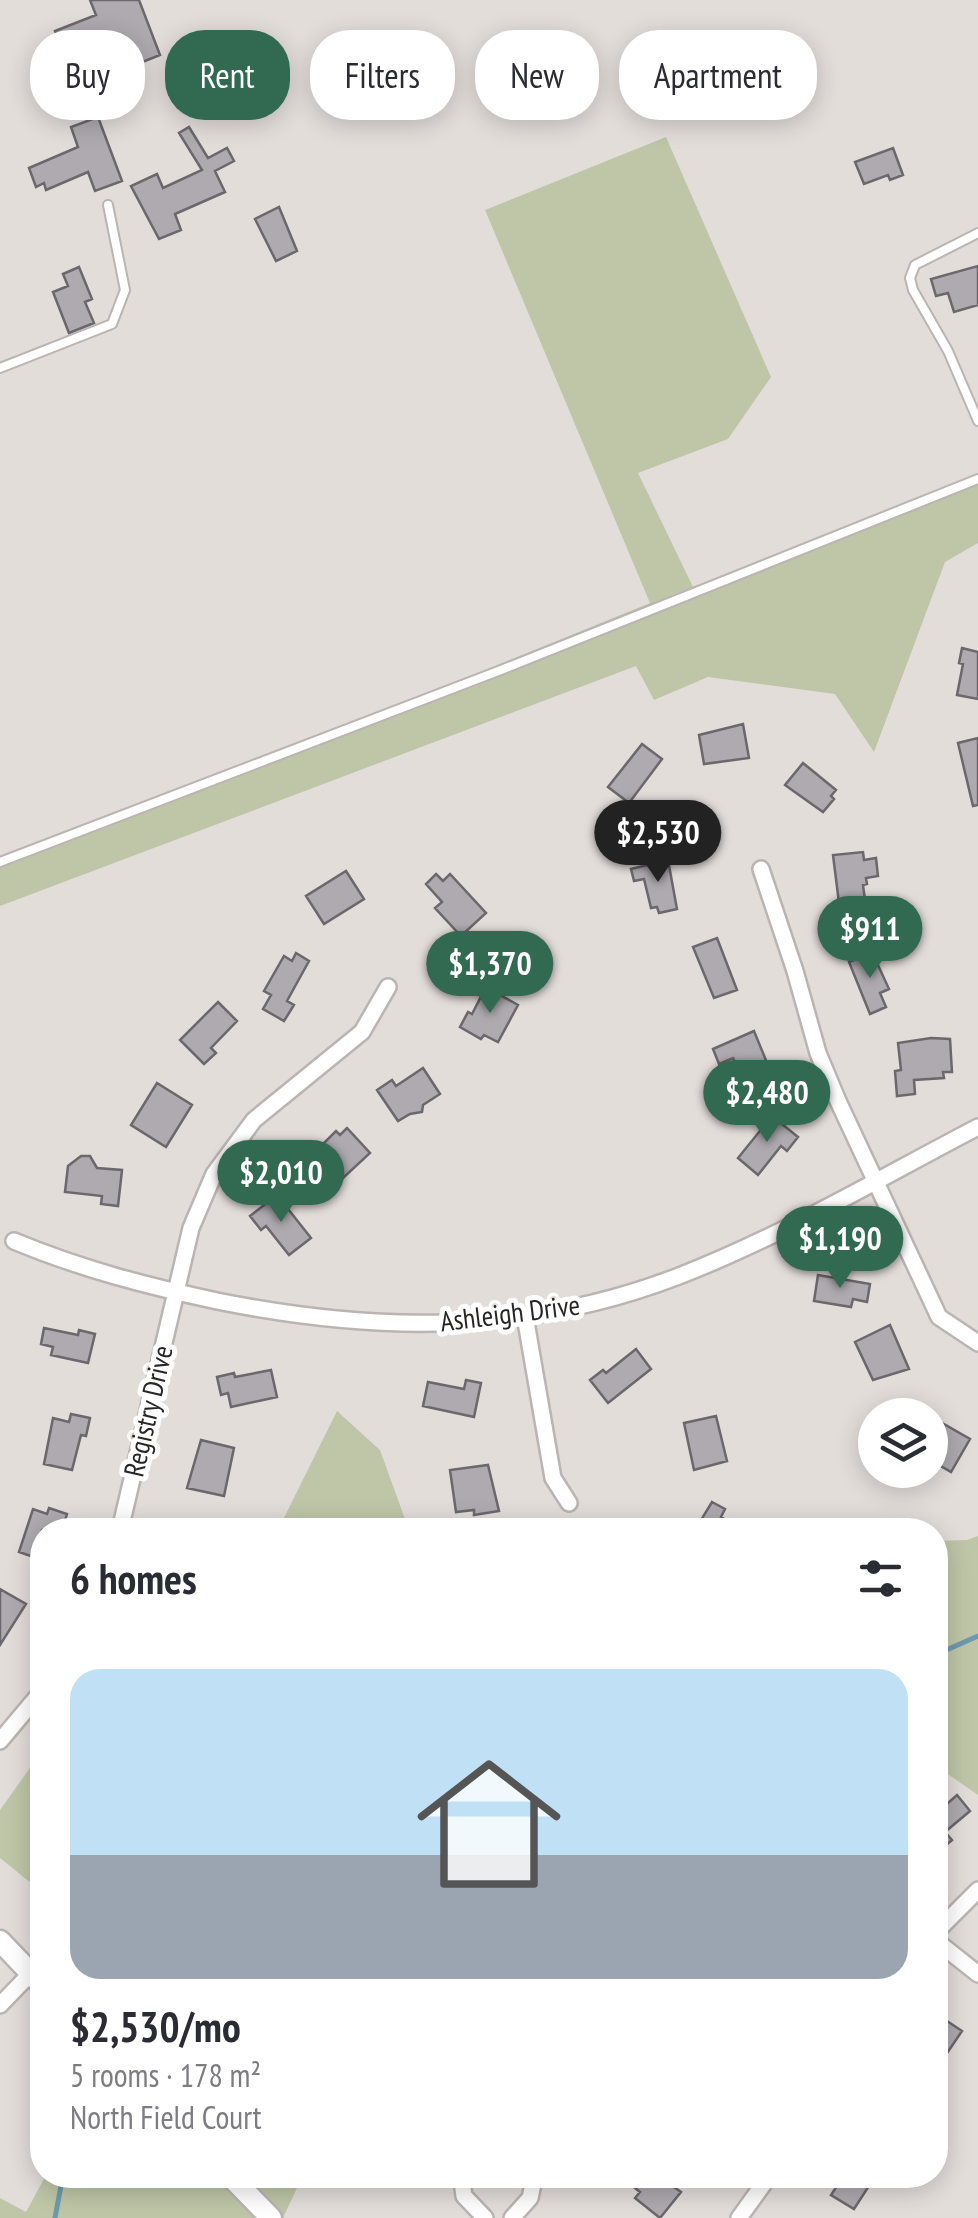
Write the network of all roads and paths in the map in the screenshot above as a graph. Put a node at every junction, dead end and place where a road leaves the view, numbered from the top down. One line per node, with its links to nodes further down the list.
1 (108, 205): 3 (lane)
2 (978, 233): 4 (lane)
3 (0, 368)
4 (978, 421)
5 (978, 479): 6 (lane)
6 (0, 862)
7 (761, 870): 10 (street)
8 (388, 987): 12 (street, Registry Drive)
9 (978, 1127): 10 (street, Ashleigh Drive)
10 (877, 1180): 13 (street, Ashleigh Drive); 14 (street)
11 (14, 1240): 12 (street, Ashleigh Drive)
12 (175, 1292): 13 (street, Ashleigh Drive); 16 (street, Registry Drive)
13 (526, 1316): 15 (street)
14 (978, 1344)
15 (568, 1503)
16 (123, 1518)
17 (30, 1706): 18 (street)
18 (0, 1742)
19 (978, 1890): 20 (street)
20 (948, 1922)
21 (0, 1941): 23 (street)
22 (948, 1947): 24 (street)
23 (30, 1972)
24 (978, 1974)
25 (30, 1984): 26 (street)
26 (0, 2005)
27 (242, 2188): 31 (street)
28 (463, 2188): 32 (street)
29 (532, 2188): 33 (street)
30 (761, 2188): 34 (street)
31 (271, 2218)
32 (485, 2218)
33 (512, 2218)
34 (739, 2218)

